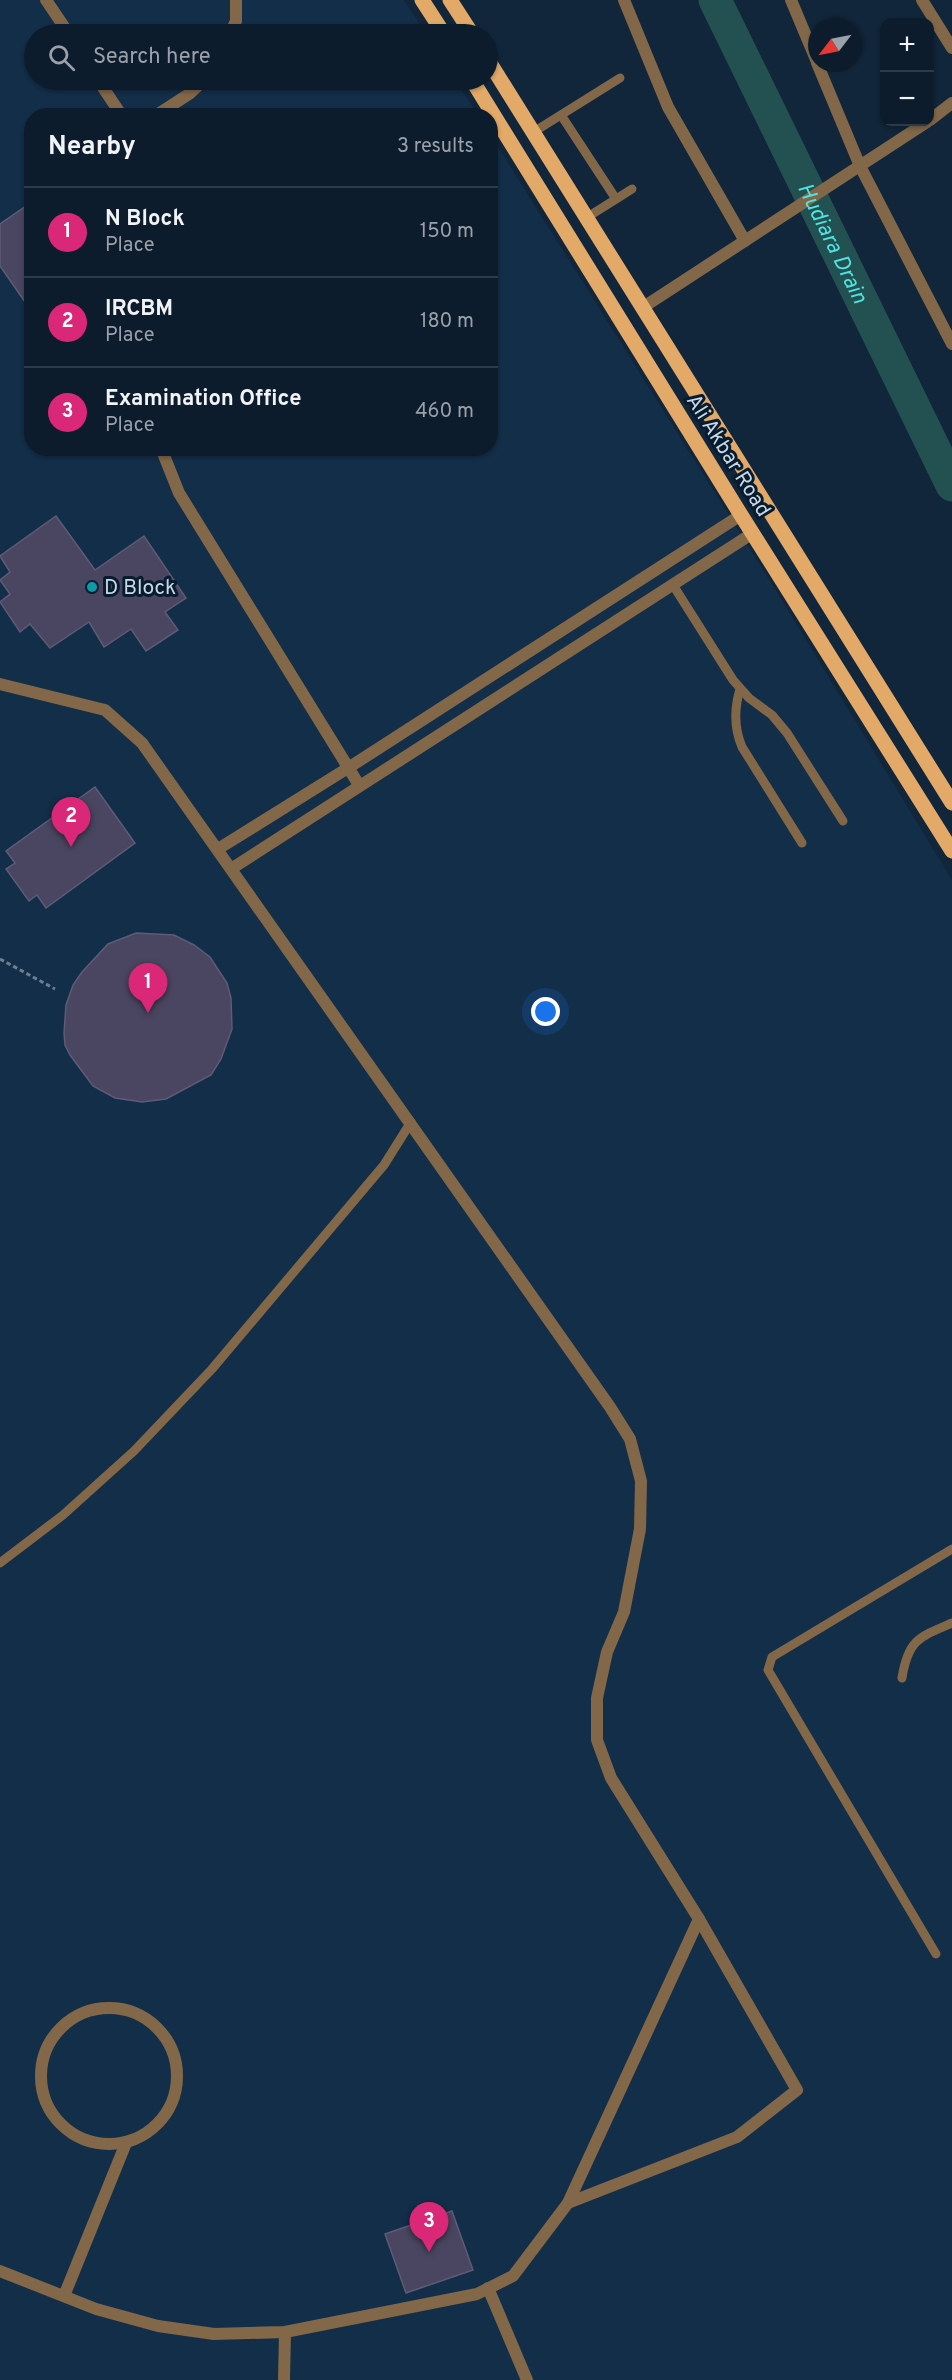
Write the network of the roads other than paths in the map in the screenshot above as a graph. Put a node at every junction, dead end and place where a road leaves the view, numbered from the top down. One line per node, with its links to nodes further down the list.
1 (46, 0): 8 (street)
2 (236, 0): 9 (street)
3 (422, 0): 10 (main road)
4 (450, 0): 11 (main road)
5 (624, 0): 33 (street)
6 (791, 0): 12 (street)
7 (922, 0): 13 (street)
8 (62, 24)
9 (235, 24)
10 (438, 24)
11 (466, 24)
12 (808, 41)
13 (952, 48)
14 (821, 72): 29 (street)
15 (498, 77): 28 (main road, Ali Akbar Road)
16 (620, 78): 24 (lane)
17 (105, 90): 21 (street)
18 (193, 90): 22 (street)
19 (478, 90): 23 (main road, Ali Akbar Road)
20 (952, 103): 25 (street)
21 (117, 108)
22 (167, 108)
23 (489, 108)
24 (561, 115): 28 (lane); 31 (lane)
25 (934, 116)
26 (498, 122): 37 (main road, Ali Akbar Road)
27 (920, 126): 29 (street)
28 (532, 133): 32 (main road, Ali Akbar Road)
29 (860, 166): 33 (street); 35 (street)
30 (632, 189): 31 (lane)
31 (616, 199): 32 (lane)
32 (586, 218): 34 (main road, Ali Akbar Road)
33 (745, 241): 34 (street)
34 (642, 308): 44 (main road, Ali Akbar Road)
35 (952, 344)
36 (164, 456): 42 (street)
37 (741, 515): 38 (main road, Ali Akbar Road); 42 (street)
38 (753, 533): 39 (street); 48 (main road, Ali Akbar Road)
39 (673, 585): 41 (lane); 43 (street)
40 (0, 684): 47 (street)
41 (740, 689): 45 (lane); 46 (lane)
42 (348, 768): 43 (street); 47 (street)
43 (359, 785): 49 (street)
44 (952, 803)
45 (843, 821)
46 (802, 843)
47 (218, 849): 49 (street)
48 (952, 851)
49 (231, 869): 50 (street)
50 (411, 1122): 52 (lane); 55 (street)
51 (952, 1549): 56 (lane)
52 (0, 1563)
53 (952, 1623): 54 (lane)
54 (902, 1678)
55 (699, 1919): 58 (street); 58 (street)
56 (936, 1954)
57 (126, 2143): 57 (street); 61 (street)
58 (568, 2203): 60 (street)
59 (0, 2271): 61 (street)
60 (488, 2288): 62 (street); 64 (street)
61 (64, 2296): 62 (street)
62 (285, 2332): 63 (street)
63 (284, 2380)
64 (527, 2380)

